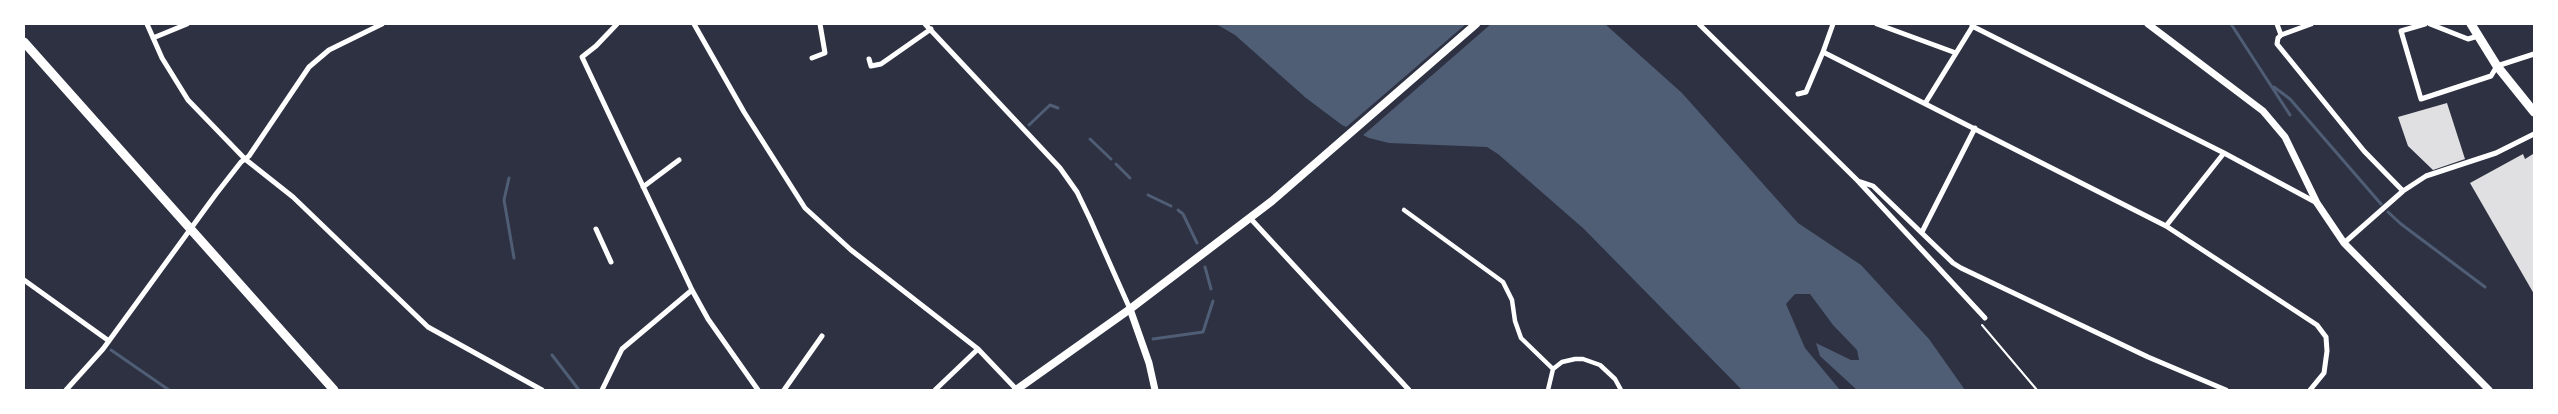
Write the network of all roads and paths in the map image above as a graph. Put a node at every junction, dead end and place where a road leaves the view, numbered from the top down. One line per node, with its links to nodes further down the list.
1 (147, 24): 22 (street)
2 (187, 24): 22 (street)
3 (382, 24): 36 (street)
4 (617, 24): 39 (street)
5 (694, 24): 57 (street)
6 (820, 24): 27 (street)
7 (925, 24): 19 (street)
8 (1476, 24): 43 (main road)
9 (1700, 24): 38 (street)
10 (1833, 24): 24 (street)
11 (1877, 24): 25 (street)
12 (2148, 24): 41 (street)
13 (2277, 24): 20 (street)
14 (2311, 24): 20 (street)
15 (2426, 24): 29 (street)
16 (2430, 24): 21 (street)
17 (2471, 24): 21 (main road)
18 (1973, 25): 25 (street); 35 (street)
19 (931, 29): 28 (street); 52 (street)
20 (2281, 35): 40 (street)
21 (2478, 36): 29 (main road)
22 (153, 38): 36 (street)
23 (24, 42): 46 (main road)
24 (1823, 52): 30 (street); 31 (street)
25 (1956, 53): 31 (street)
26 (2534, 54): 29 (street)
27 (812, 58)
28 (869, 60)
29 (2498, 66): 32 (main road)
30 (1798, 94)
31 (1926, 102): 33 (street)
32 (2534, 112)
33 (1975, 128): 44 (street); 47 (street)
34 (2534, 134): 40 (street)
35 (2224, 153): 41 (street); 44 (street)
36 (245, 159): 46 (street); 61 (street)
37 (679, 160): 39 (street)
38 (1858, 181): 47 (street); 53 (street)
39 (643, 187): 51 (street)
40 (2403, 191): 48 (street)
41 (2316, 203): 48 (street)
42 (1404, 210): 58 (street)
43 (1250, 218): 52 (main road); 68 (street)
44 (2166, 226): 73 (street)
45 (596, 229): 49 (street)
46 (191, 231): 56 (street); 60 (main road)
47 (1922, 232): 72 (street)
48 (2344, 243): 74 (street)
49 (611, 262)
50 (24, 280): 56 (street)
51 (692, 290): 62 (street); 63 (street)
52 (1130, 309): 66 (main road); 67 (street)
53 (1985, 318)
54 (1980, 324): 71 (path)
55 (822, 336): 64 (street)
56 (109, 341): 59 (street)
57 (978, 349): 65 (street); 66 (street)
58 (1553, 369): 69 (street); 70 (street)
59 (66, 390)
60 (334, 390)
61 (542, 390)
62 (602, 390)
63 (758, 390)
64 (784, 390)
65 (935, 390)
66 (1017, 390)
67 (1155, 390)
68 (1409, 390)
69 (1548, 390)
70 (1622, 390)
71 (2037, 390)
72 (2226, 390)
73 (2310, 390)
74 (2489, 390)

